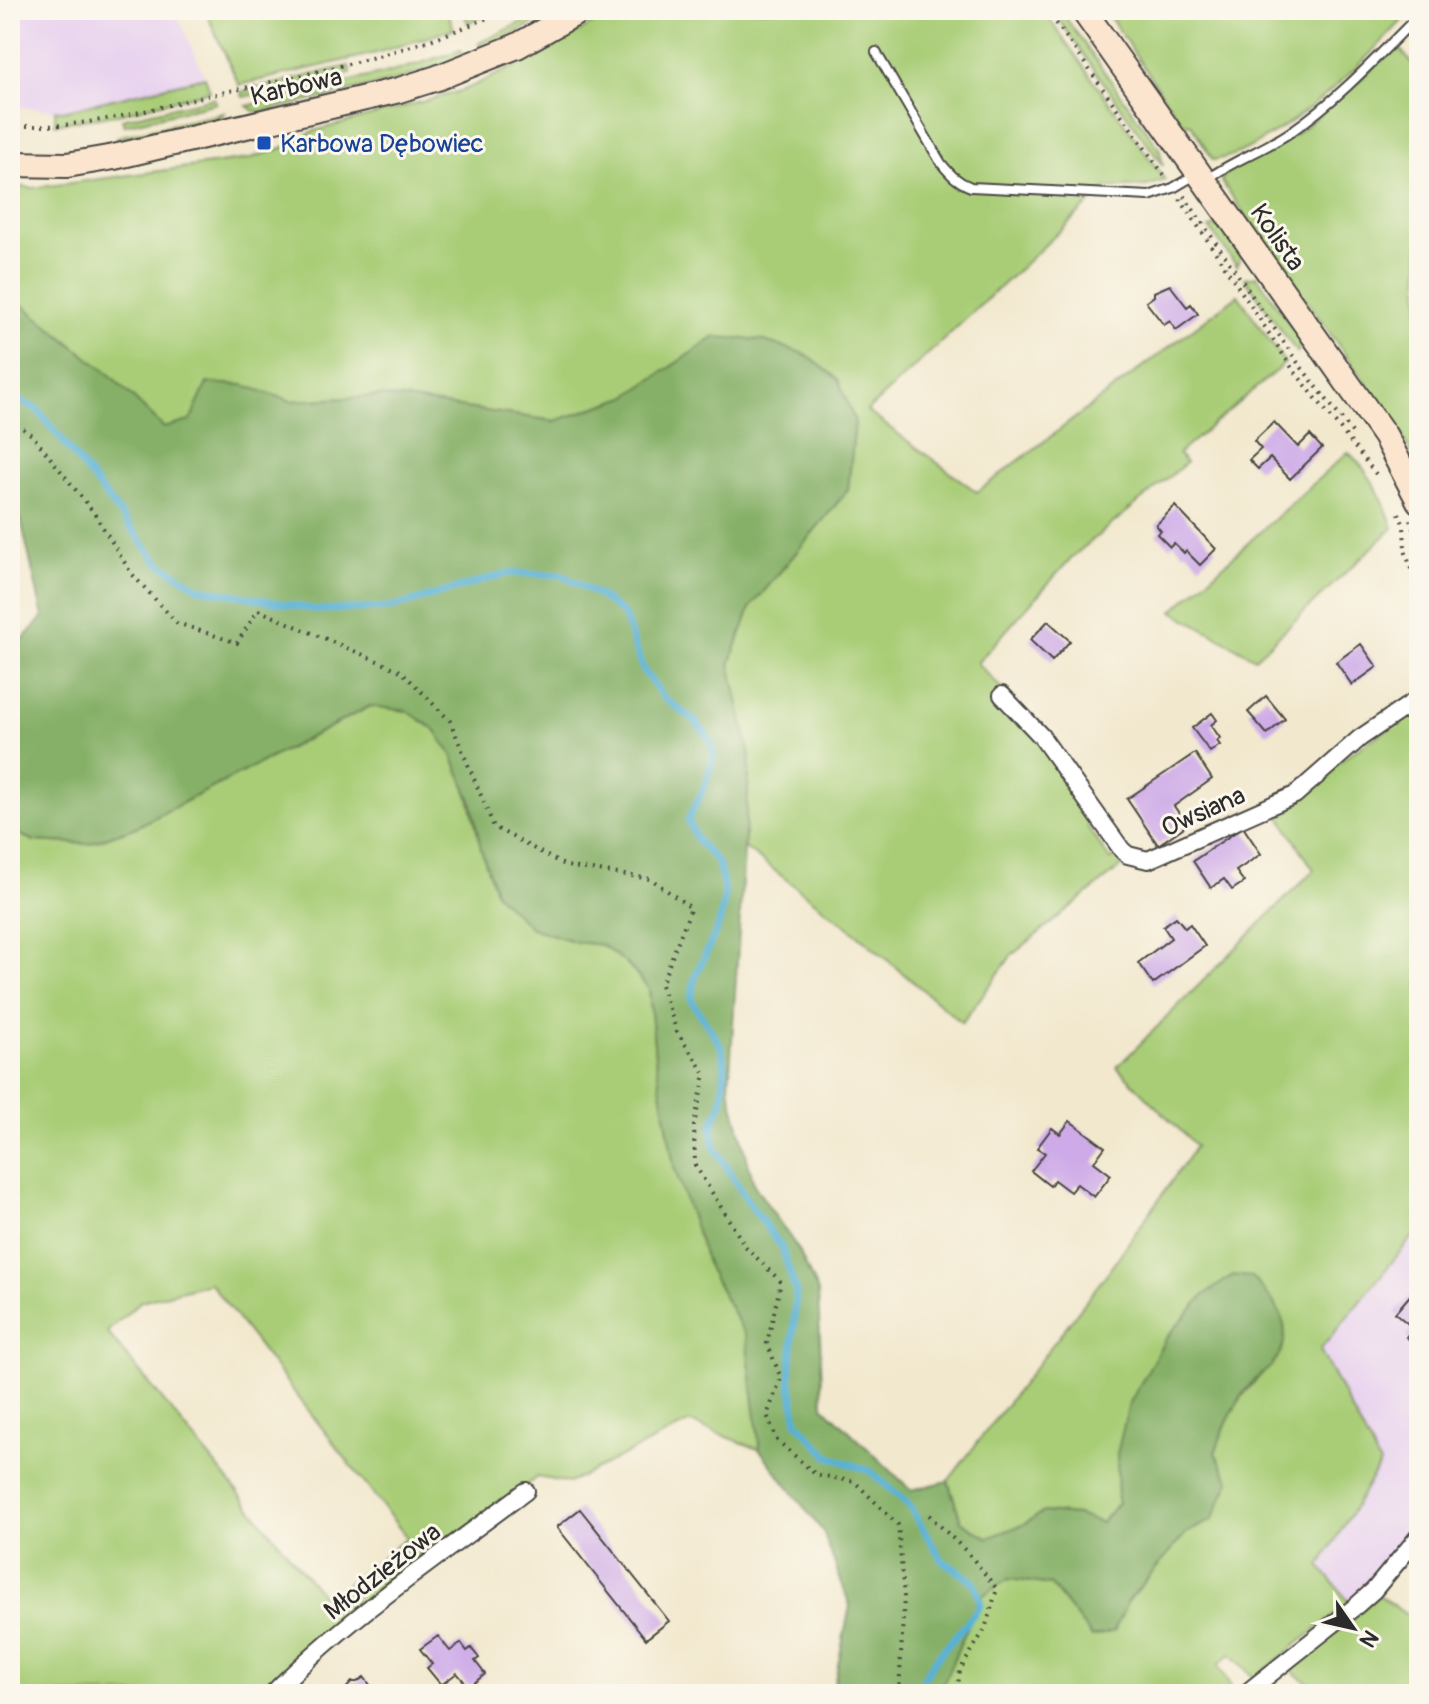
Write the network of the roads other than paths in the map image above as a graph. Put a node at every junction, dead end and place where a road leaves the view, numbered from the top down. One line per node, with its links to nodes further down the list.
1 (581, 10): 5 (street, Karbowa)
2 (1083, 10): 6 (street, Kolista)
3 (1419, 15): 6 (lane)
4 (876, 52): 6 (lane)
5 (10, 164)
6 (1202, 177): 7 (street, Kolista)
7 (1407, 503)
8 (1002, 695): 9 (street, Owsiana)
9 (1419, 698)
10 (526, 1491): 13 (street, Młodzieżowa)
11 (1419, 1536): 12 (street)
12 (1250, 1690)
13 (272, 1694)

